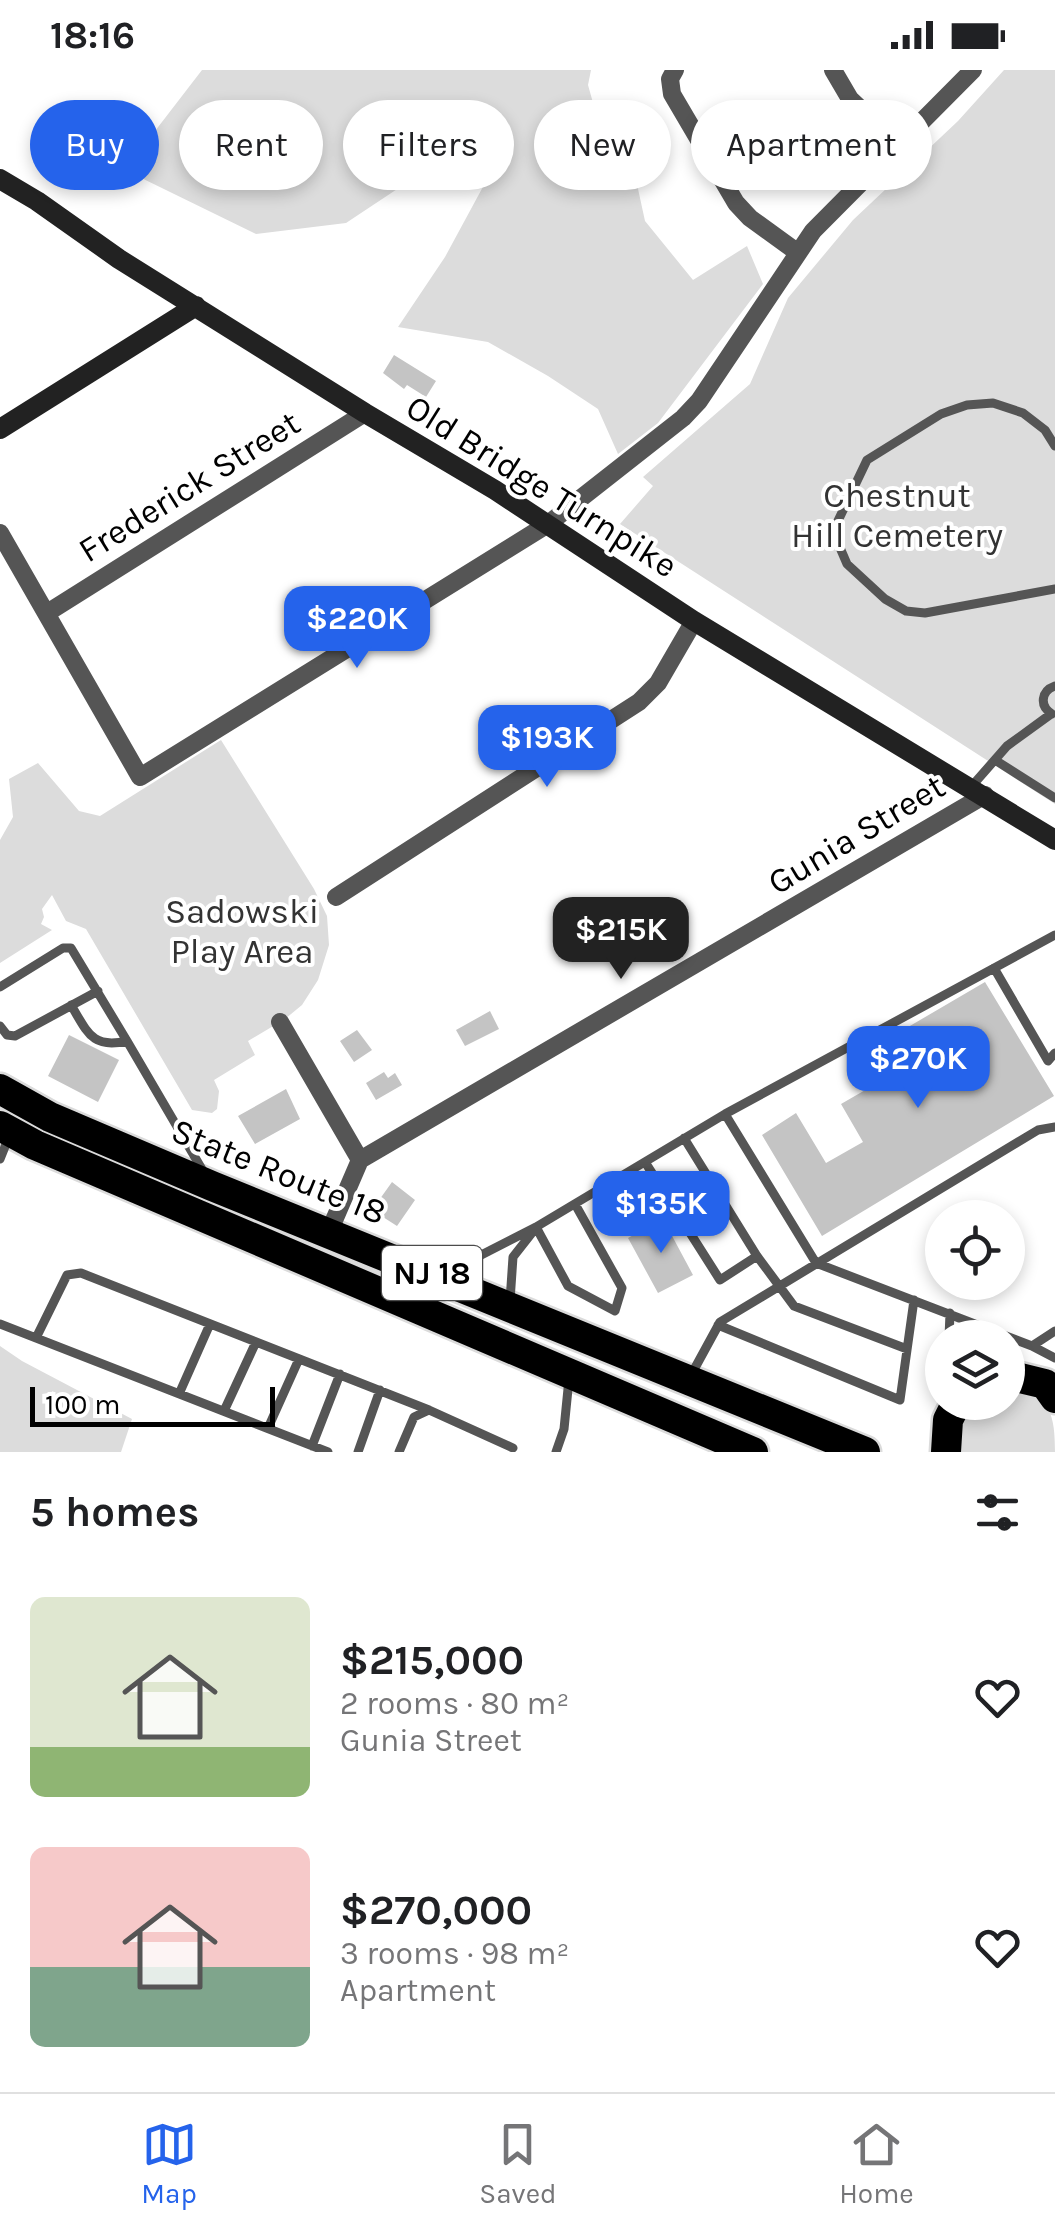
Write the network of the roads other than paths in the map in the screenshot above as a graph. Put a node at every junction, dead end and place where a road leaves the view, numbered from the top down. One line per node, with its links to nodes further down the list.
1 (675, 70): 8 (street)
2 (833, 70): 4 (street)
3 (974, 70): 5 (street)
4 (851, 100)
5 (932, 111)
6 (0, 179): 9 (street, Old Bridge Turnpike)
7 (852, 190): 8 (street)
8 (797, 252): 13 (street)
9 (196, 306): 10 (street, Old Bridge Turnpike); 11 (street)
10 (365, 413): 13 (street, Old Bridge Turnpike); 16 (street, Frederick Street)
11 (0, 429)
12 (1055, 446): 15 (lane)
13 (548, 524): 16 (street); 17 (street, Old Bridge Turnpike)
14 (0, 534): 16 (street)
15 (1055, 589)
16 (46, 613)
17 (694, 621): 21 (street, Old Bridge Turnpike); 24 (street)
18 (1055, 686): 19 (lane)
19 (1053, 714): 20 (lane)
20 (995, 760): 21 (lane); 22 (lane)
21 (978, 791): 23 (street, Old Bridge Turnpike); 39 (street, Gunia Street)
22 (1055, 798)
23 (1055, 840)
24 (336, 897)
25 (1055, 935): 26 (lane)
26 (994, 968): 33 (lane); 35 (lane)
27 (0, 987): 28 (lane)
28 (98, 991): 29 (lane); 32 (lane)
29 (71, 1006): 31 (lane); 32 (lane)
30 (280, 1022): 39 (street)
31 (0, 1026)
32 (127, 1041): 41 (lane)
33 (1055, 1054)
34 (0, 1089): 41 (highway, State Route 18 / NJ 18)
35 (725, 1114): 37 (lane); 46 (lane)
36 (1055, 1127): 46 (lane)
37 (684, 1138): 40 (lane); 45 (lane)
38 (4, 1139): 64 (highway, State Route 18 / NJ 18)
39 (360, 1160): 44 (street)
40 (645, 1162): 42 (lane); 45 (lane)
41 (212, 1186): 44 (highway, State Route 18 / NJ 18)
42 (575, 1204): 43 (lane); 43 (lane)
43 (536, 1226): 47 (lane); 50 (lane)
44 (330, 1232): 47 (highway, State Route 18 / NJ 18)
45 (757, 1256): 48 (lane)
46 (816, 1263): 48 (lane); 49 (lane)
47 (440, 1276): 50 (highway, State Route 18 / NJ 18)
48 (778, 1286): 55 (lane); 60 (lane)
49 (914, 1300): 51 (lane); 60 (lane)
50 (510, 1305): 65 (highway, State Route 18 / NJ 18)
51 (950, 1313): 52 (lane); 59 (lane)
52 (950, 1320)
53 (0, 1324): 57 (lane)
54 (210, 1324): 57 (lane); 58 (lane); 68 (lane)
55 (718, 1325): 60 (lane); 65 (lane)
56 (1055, 1331): 59 (lane)
57 (36, 1338): 68 (lane)
58 (256, 1342): 61 (lane); 71 (lane)
59 (1032, 1346): 62 (lane)
60 (907, 1348)
61 (299, 1358): 63 (lane); 73 (lane)
62 (1055, 1358)
63 (340, 1374): 67 (lane); 74 (lane)
64 (570, 1376): 75 (highway, State Route 18 / NJ 18); 81 (lane)
65 (689, 1379): 82 (highway, State Route 18 / NJ 18)
66 (1025, 1379): 69 (highway)
67 (380, 1390): 70 (lane); 78 (lane)
68 (179, 1394): 71 (lane)
69 (1055, 1398)
70 (430, 1410): 76 (lane); 79 (lane)
71 (224, 1411): 73 (lane)
72 (948, 1420): 83 (highway)
73 (268, 1428): 74 (lane)
74 (312, 1446): 77 (lane)
75 (731, 1448)
76 (511, 1450): 80 (lane)
77 (328, 1452)
78 (358, 1452)
79 (398, 1452)
80 (528, 1452)
81 (556, 1452)
82 (865, 1452)
83 (946, 1452)

